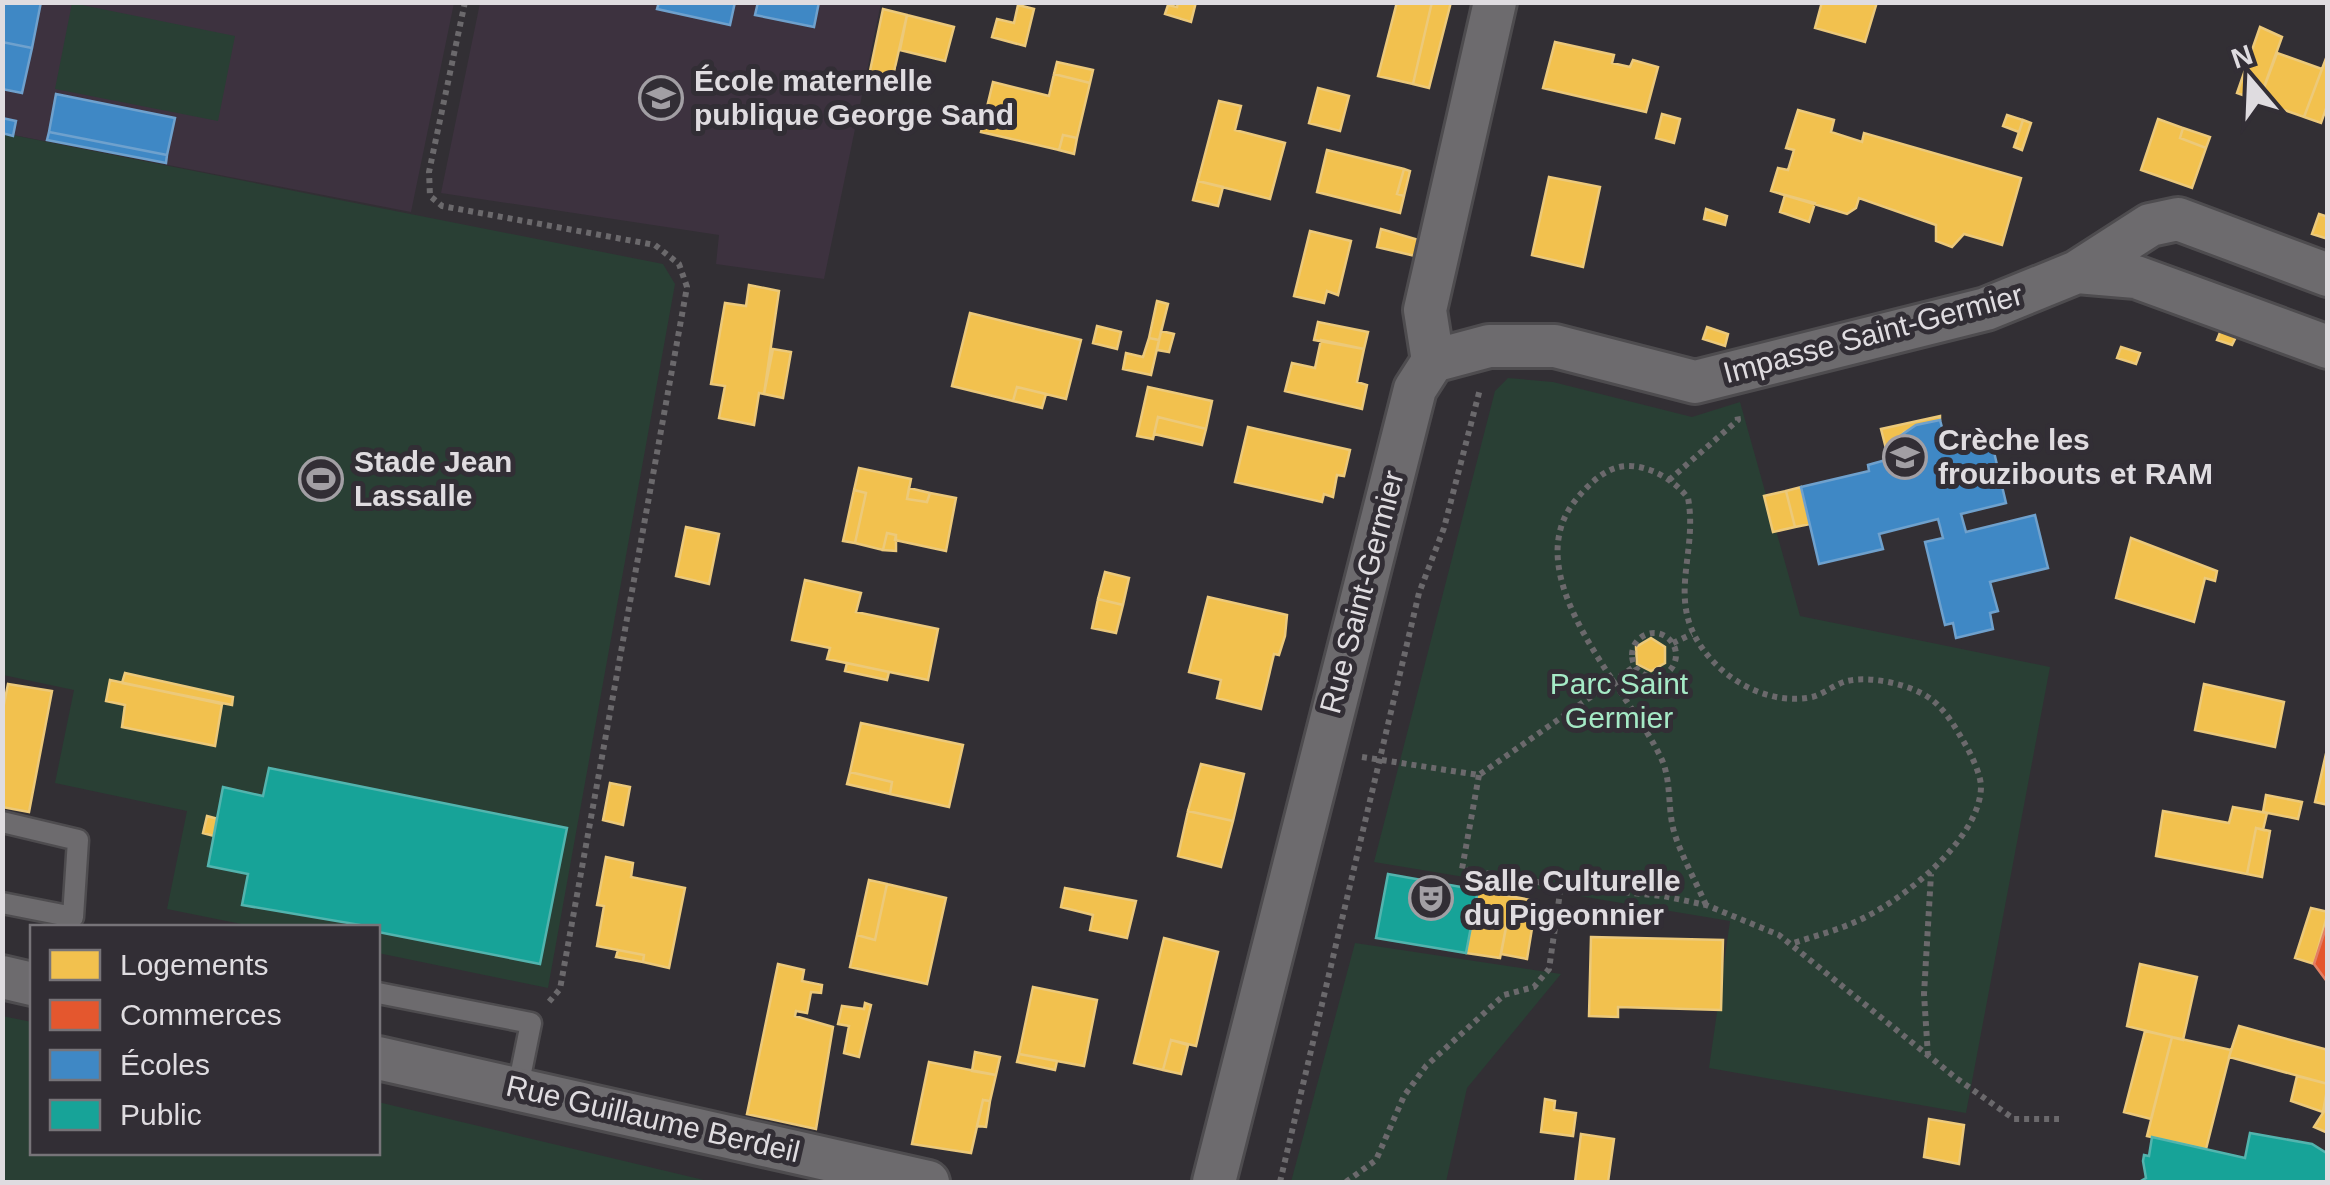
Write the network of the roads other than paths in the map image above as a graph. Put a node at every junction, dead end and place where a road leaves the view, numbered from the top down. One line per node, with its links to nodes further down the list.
1 (1495, 2): 5 (street)
2 (2077, 272): 3 (street, Impasse Saint-Germier); 4 (street); 5 (street, Impasse Saint-Germier)
3 (2328, 275)
4 (2328, 347)
5 (1433, 361): 15 (street, Rue Saint-Germier)
6 (2, 822): 7 (lane)
7 (2, 903)
8 (2, 977): 9 (street)
9 (30, 984)
10 (380, 993): 12 (lane)
11 (380, 1058): 12 (street, Rue Guillaume Berdeil)
12 (518, 1087): 13 (street, Rue Guillaume Berdeil)
13 (860, 1175): 14 (street, Rue Guillaume Berdeil)
14 (928, 1182)
15 (1214, 1182)

